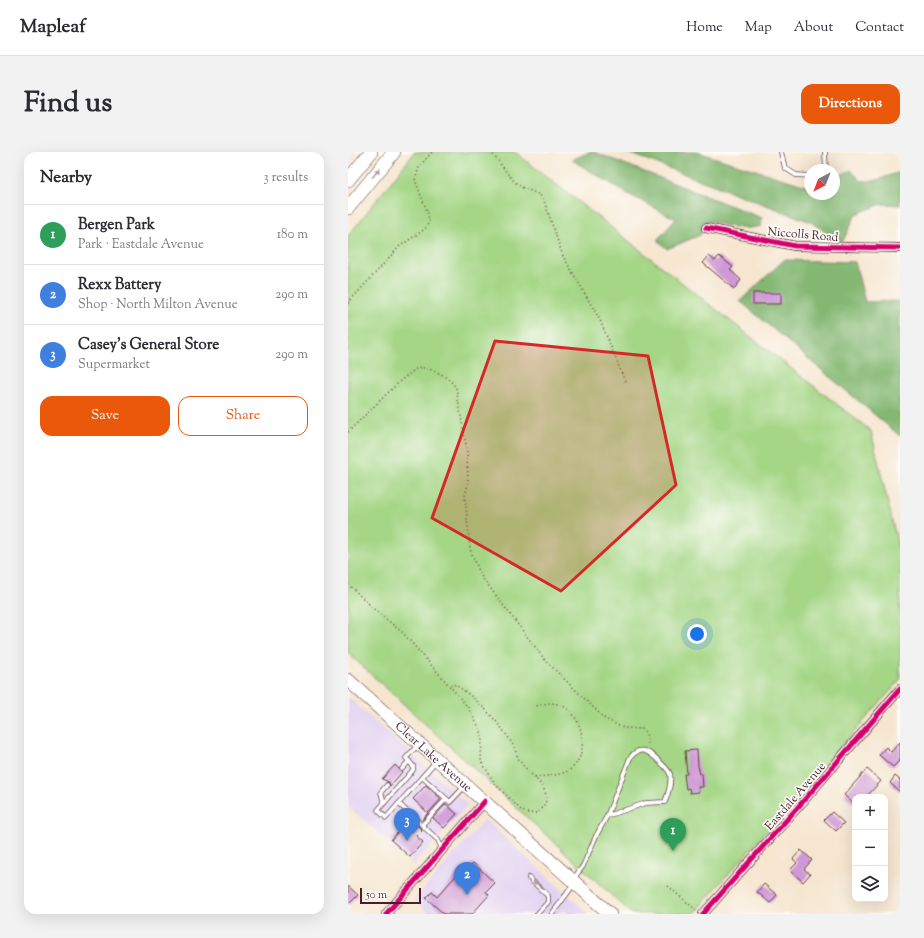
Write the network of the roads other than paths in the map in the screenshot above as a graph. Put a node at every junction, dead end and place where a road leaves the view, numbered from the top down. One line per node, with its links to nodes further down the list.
1 (371, 152): 7 (main road)
2 (394, 152): 8 (main road, one-way to 2)
3 (781, 152): 6 (lane)
4 (825, 152): 5 (lane)
5 (826, 164)
6 (804, 176)
7 (348, 180)
8 (348, 208)
9 (706, 228): 10 (street, Niccolls Road)
10 (900, 248)
11 (348, 680): 13 (main road, Clear Lake Avenue)
12 (900, 689): 33 (street, Eastdale Avenue)
13 (420, 743): 14 (main road, Clear Lake Avenue); 15 (lane)
14 (438, 759): 17 (lane); 18 (main road, Clear Lake Avenue)
15 (409, 761): 16 (lane); 22 (lane)
16 (402, 769)
17 (422, 777): 20 (lane); 23 (lane)
18 (466, 784): 20 (lane); 21 (main road, Clear Lake Avenue)
19 (387, 785): 22 (lane)
20 (446, 799): 25 (lane)
21 (485, 801): 26 (street); 28 (main road, Clear Lake Avenue)
22 (384, 803): 23 (lane)
23 (398, 804): 25 (lane)
24 (607, 816): 24 (lane); 28 (lane)
25 (422, 825): 26 (lane)
26 (442, 850): 29 (street)
27 (529, 878): 30 (lane, one-way to 27)
28 (574, 881): 31 (lane); 32 (main road, Clear Lake Avenue)
29 (386, 914)
30 (537, 914)
31 (552, 914)
32 (610, 914)
33 (703, 914)

